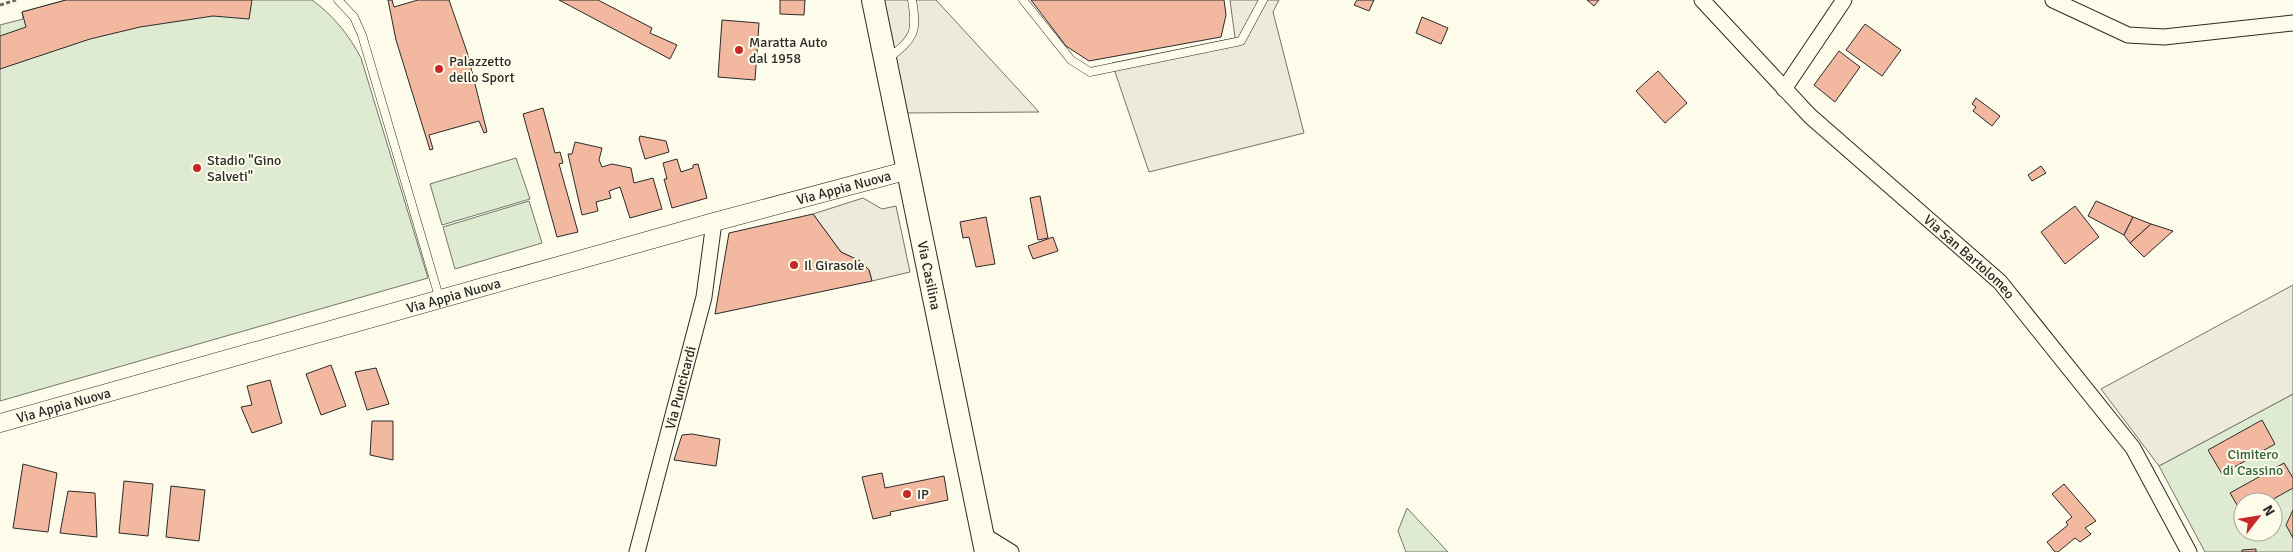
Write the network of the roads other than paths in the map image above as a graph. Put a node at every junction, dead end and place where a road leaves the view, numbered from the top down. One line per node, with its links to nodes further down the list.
1 (338, 0): 9 (lane)
2 (873, 0): 11 (main road, Via Casilina)
3 (912, 0): 11 (lane)
4 (1022, 0): 5 (lane)
5 (1263, 0)
6 (1702, 0): 12 (street, Via San Bartolomeo)
7 (1844, 0): 12 (street)
8 (2053, 0): 10 (street)
9 (344, 4): 15 (lane)
10 (2293, 23)
11 (886, 61): 13 (main road, Via Casilina)
12 (1784, 89): 20 (street, Via San Bartolomeo)
13 (909, 170): 14 (street, Via Appia Nuova); 17 (main road, Via Casilina)
14 (714, 222): 15 (street, Via Appia Nuova); 18 (street, Via Puncicardi)
15 (440, 300): 16 (street, Via Appia Nuova)
16 (0, 423)
17 (984, 543): 19 (street)
18 (638, 552)
19 (1011, 552)
20 (2189, 552)

